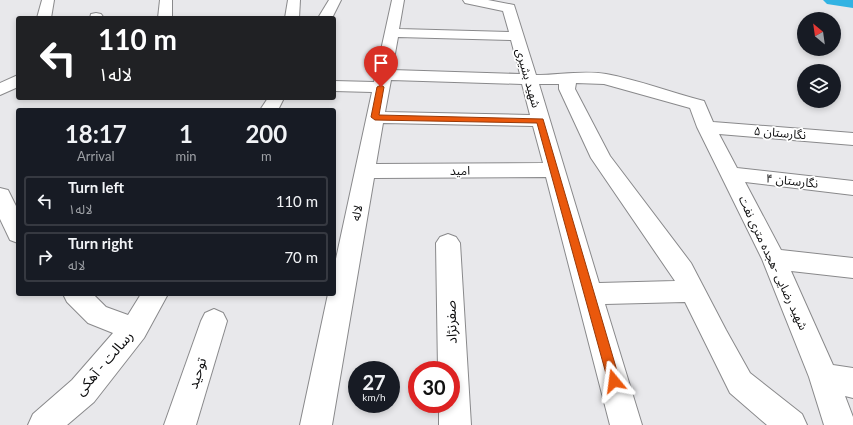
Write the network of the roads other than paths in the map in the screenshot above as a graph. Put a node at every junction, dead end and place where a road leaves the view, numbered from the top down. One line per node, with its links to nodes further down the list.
1 (48, 0): 7 (street)
2 (166, 0): 8 (street)
3 (294, 0): 9 (street)
4 (335, 0): 10 (street)
5 (398, 0): 11 (street, لاله)
6 (469, 0): 12 (street, شهید بشیری)
7 (44, 16)
8 (165, 16)
9 (292, 16)
10 (326, 16)
11 (391, 33): 12 (street); 17 (street, لاله)
12 (516, 36): 14 (street, شهید بشیری)
13 (0, 71): 15 (street)
14 (528, 78): 16 (street, نگارستان ۵); 17 (street, نگارستان ۵); 23 (street, شهید بشیری)
15 (16, 80)
16 (567, 80): 21 (street, نگارستان ۵); 34 (street)
17 (382, 81): 19 (street, نگارستان ۵); 22 (street, لاله)
18 (16, 82): 20 (street)
19 (336, 86)
20 (0, 90)
21 (702, 116): 24 (street, نگارستان ۵); 27 (street, شهید رضایی -هجده متری نفت)
22 (375, 117): 23 (street); 26 (street, لاله)
23 (540, 121): 25 (street, شهید بشیری)
24 (853, 139)
25 (554, 170): 26 (street, امید); 35 (street, شهید بشیری)
26 (365, 171): 44 (street, لاله)
27 (731, 174): 28 (street, نگارستان ۴); 32 (street, شهید رضایی -هجده متری نفت)
28 (853, 188)
29 (0, 195): 30 (street)
30 (16, 230)
31 (448, 243): 45 (street, صفرنژاد)
32 (774, 259): 33 (street); 40 (street, شهید رضایی -هجده متری نفت)
33 (853, 268)
34 (693, 291): 35 (street); 47 (street)
35 (589, 294): 46 (street, شهید بشیری)
36 (78, 296): 39 (street)
37 (154, 296): 39 (street, رسالت - آهکی)
38 (214, 320): 43 (street, توحید)
39 (134, 329): 42 (street, رسالت - آهکی)
40 (824, 377): 41 (street); 48 (street, شهید رضایی -هجده متری نفت)
41 (853, 383)
42 (44, 425)
43 (180, 425)
44 (316, 425)
45 (455, 425)
46 (626, 425)
47 (791, 425)
48 (840, 425)

